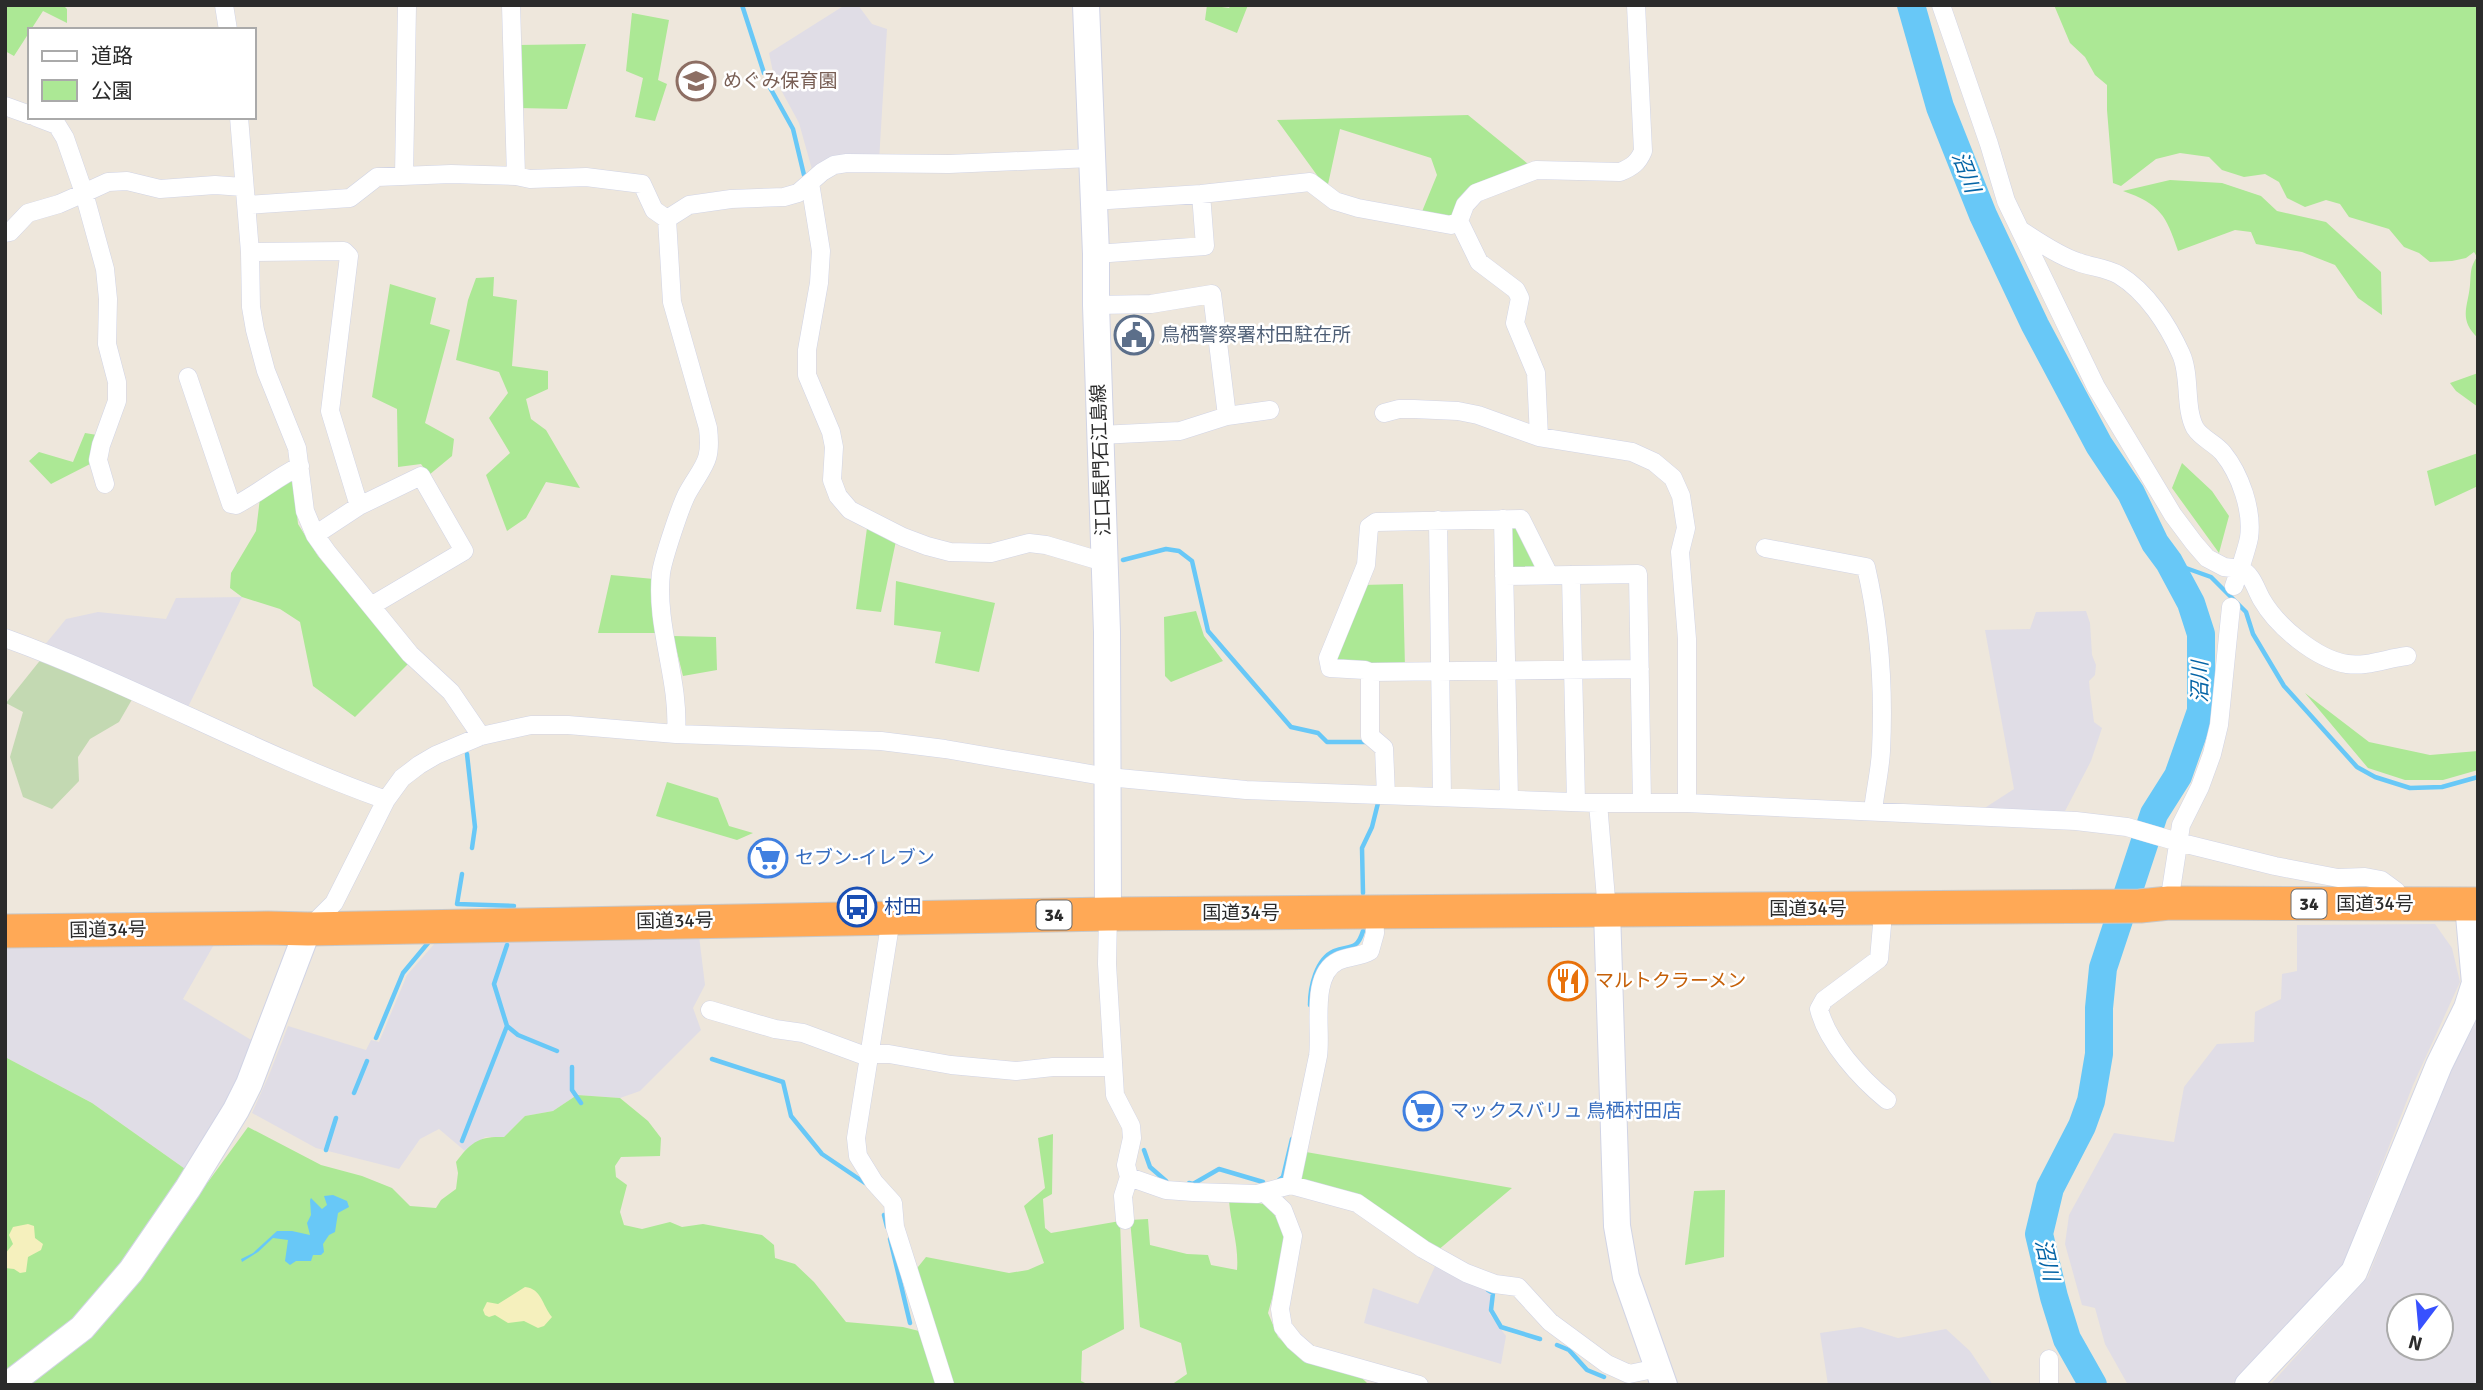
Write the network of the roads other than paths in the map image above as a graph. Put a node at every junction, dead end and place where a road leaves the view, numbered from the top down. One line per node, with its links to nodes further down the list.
1 (224, 5): 7 (street)
2 (407, 5): 13 (street)
3 (511, 5): 14 (street)
4 (1086, 5): 12 (street, 江口長門石江島線)
5 (1636, 5): 22 (street)
6 (1941, 5): 23 (street)
7 (228, 28)
8 (5, 106): 9 (street)
9 (28, 114)
10 (41, 119): 17 (street)
11 (239, 119): 16 (street)
12 (1091, 158): 15 (street); 19 (street, 江口長門石江島線)
13 (404, 176): 14 (street); 20 (street)
14 (516, 176): 21 (street)
15 (810, 183): 21 (street); 41 (street)
16 (243, 187): 17 (street); 20 (street)
17 (84, 193): 24 (street); 35 (street)
18 (1201, 194): 19 (street); 22 (street); 26 (street)
19 (1093, 201): 26 (street, 江口長門石江島線)
20 (247, 205): 25 (street)
21 (667, 219): 55 (street)
22 (1459, 221): 33 (street)
23 (2021, 230): 45 (street); 45 (street)
24 (5, 233)
25 (250, 252): 34 (street); 36 (street)
26 (1096, 254): 27 (street, 江口長門石江島線)
27 (1096, 304): 31 (street); 32 (street, 江口長門石江島線)
28 (188, 377): 34 (street)
29 (1270, 410): 31 (street)
30 (1384, 414): 33 (street)
31 (1227, 416): 32 (street)
32 (1100, 435): 41 (street, 江口長門石江島線)
33 (1539, 437): 65 (street)
34 (300, 466): 39 (street)
35 (106, 484)
36 (359, 506): 39 (street); 46 (street)
37 (1503, 519): 38 (street); 42 (street); 44 (street)
38 (1438, 520): 52 (street); 54 (street)
39 (315, 535): 46 (street)
40 (1765, 548): 66 (street)
41 (1104, 562): 57 (street, 江口長門石江島線)
42 (1549, 575): 43 (street); 44 (street)
43 (1572, 575): 50 (street); 51 (street)
44 (1504, 576): 53 (street)
45 (2237, 578): 49 (street)
46 (371, 606): 56 (street)
47 (2231, 607): 67 (street)
48 (5, 638): 60 (street)
49 (2407, 656)
50 (1640, 669): 51 (street); 64 (street)
51 (1573, 670): 53 (street); 62 (street)
52 (1440, 671): 53 (street); 54 (street); 59 (street)
53 (1506, 671): 61 (street)
54 (1370, 672): 58 (street)
55 (676, 734): 56 (street); 57 (street)
56 (481, 736): 60 (street)
57 (1108, 777): 58 (street); 74 (street, 江口長門石江島線)
58 (1386, 795): 59 (street)
59 (1442, 797): 61 (street)
60 (386, 800): 76 (street)
61 (1509, 800): 62 (street)
62 (1576, 802): 63 (street)
63 (1598, 803): 64 (street); 72 (street)
64 (1642, 803): 65 (street)
65 (1687, 803): 66 (street)
66 (1873, 811): 67 (street)
67 (2178, 842): 68 (street); 70 (street)
68 (2403, 904): 69 (highway, 国道34号 / 34); 70 (highway, 国道34号 / 34)
69 (2473, 904): 92 (street)
70 (2155, 905): 71 (highway, 国道34号 / 34)
71 (1880, 908): 72 (highway, 国道34号 / 34); 81 (street)
72 (1607, 911): 73 (highway, 国道34号 / 34); 87 (street)
73 (1374, 912): 74 (highway, 国道34号 / 34); 83 (street)
74 (1108, 914): 75 (highway, 国道34号 / 34); 80 (street)
75 (891, 919): 76 (highway, 国道34号 / 34); 79 (street)
76 (308, 929): 77 (highway, 国道34号 / 34); 88 (street)
77 (5, 931)
78 (710, 1010): 79 (street)
79 (869, 1055): 80 (street); 89 (street)
80 (1113, 1067): 82 (street)
81 (1887, 1100)
82 (1129, 1177): 84 (street); 85 (street)
83 (1291, 1185): 84 (street); 87 (street)
84 (1264, 1192): 90 (street)
85 (1125, 1220)
86 (2049, 1359): 91 (street)
87 (1661, 1377)
88 (9, 1385)
89 (944, 1385)
90 (1419, 1385)
91 (2049, 1385)
92 (2248, 1385)

